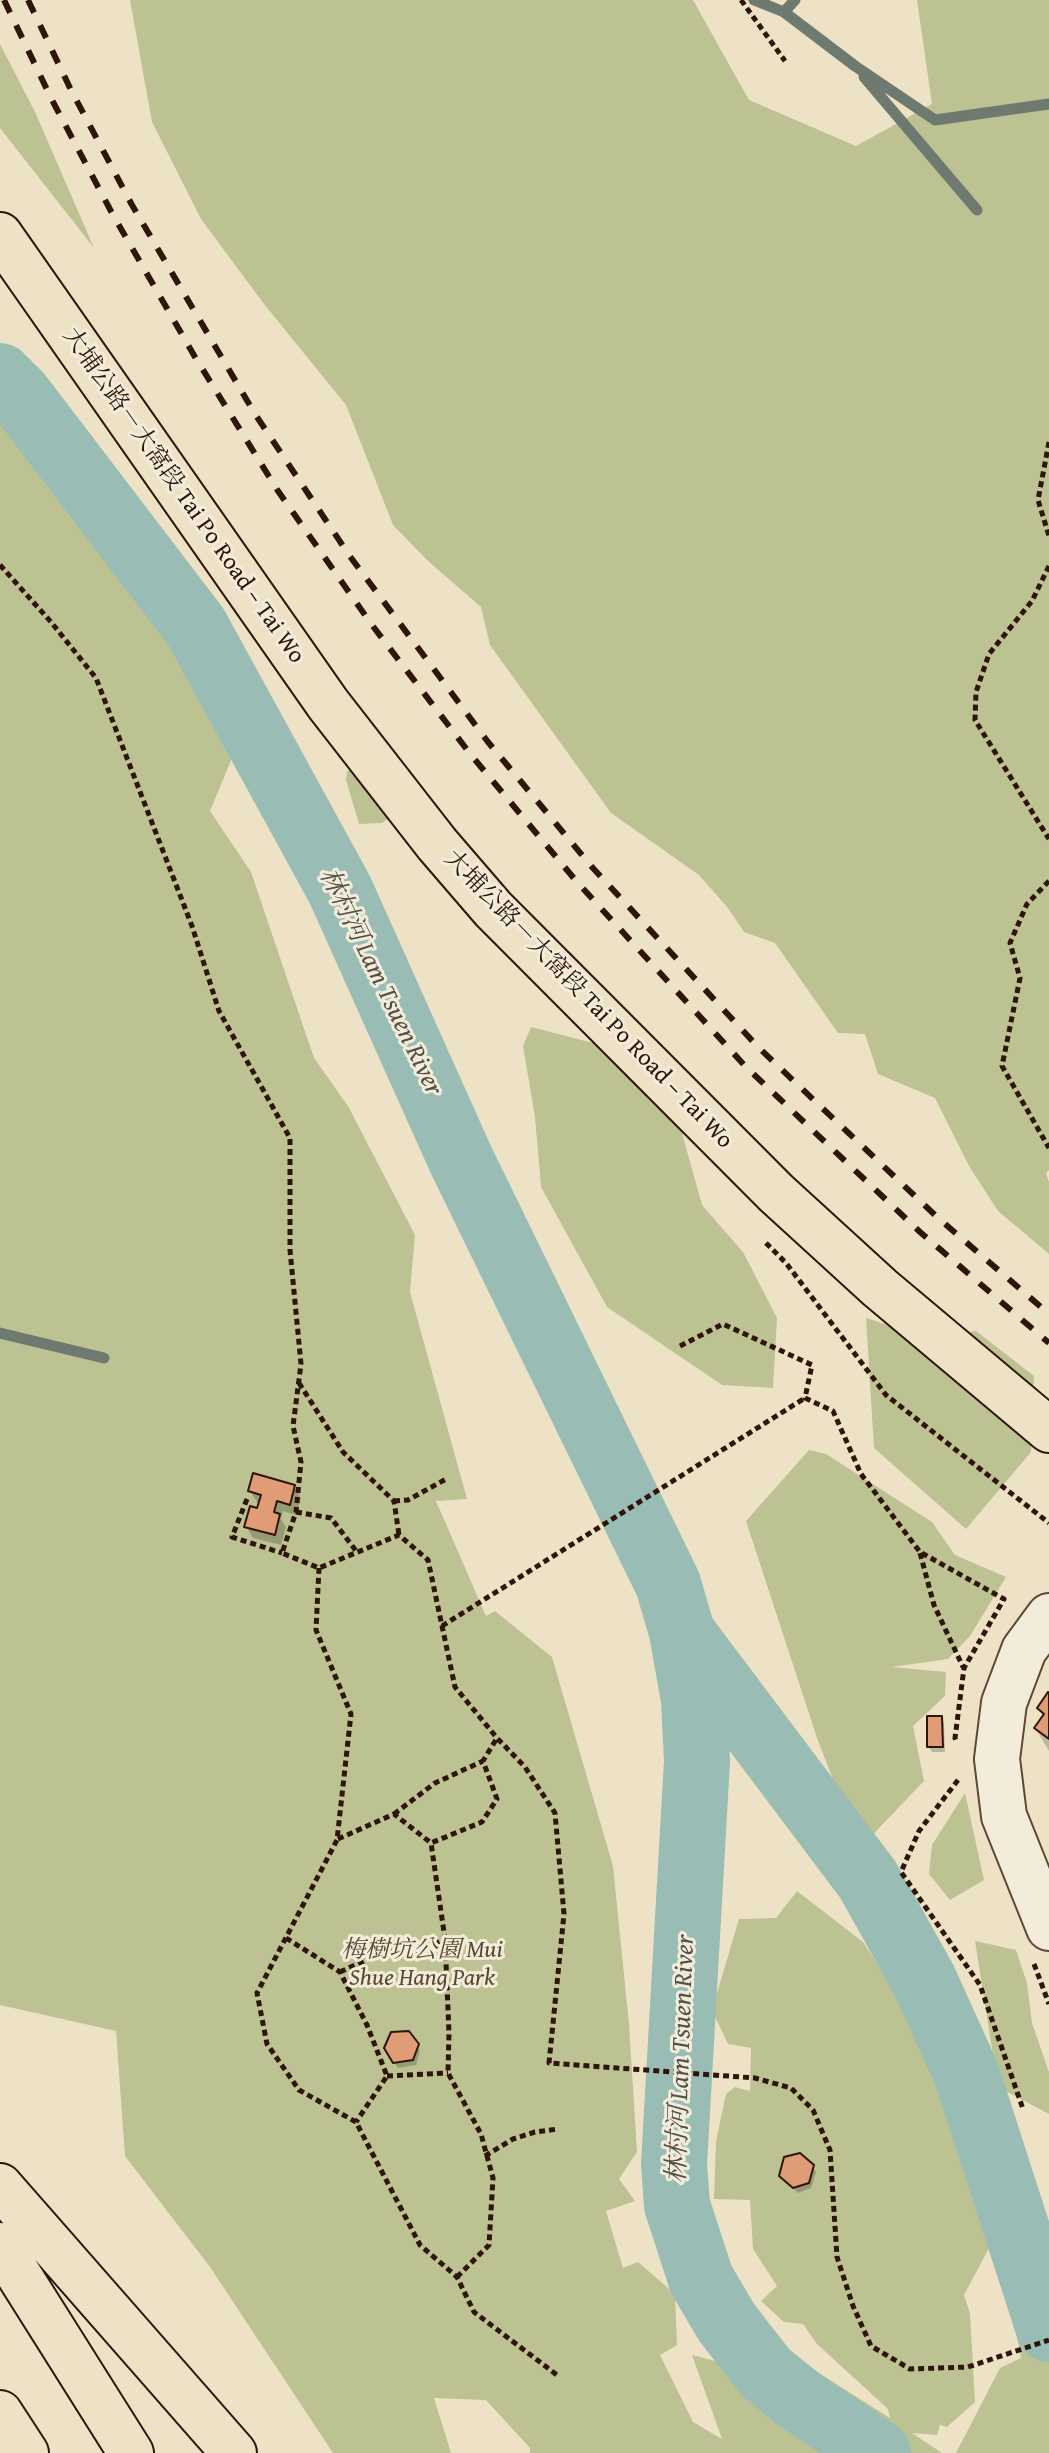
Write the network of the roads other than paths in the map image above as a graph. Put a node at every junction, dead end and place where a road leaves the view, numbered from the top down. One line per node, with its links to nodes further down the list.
1 (0, 235): 2 (main road, 大埔公路－大窩段 Tai Po Road – Tai Wo)
2 (1049, 1430)
3 (1049, 1616): 4 (street)
4 (1041, 1945)
5 (0, 2186): 10 (main road)
6 (0, 2245): 9 (main road)
7 (0, 2413): 8 (main road)
8 (26, 2453)
9 (131, 2453)
10 (234, 2453)

